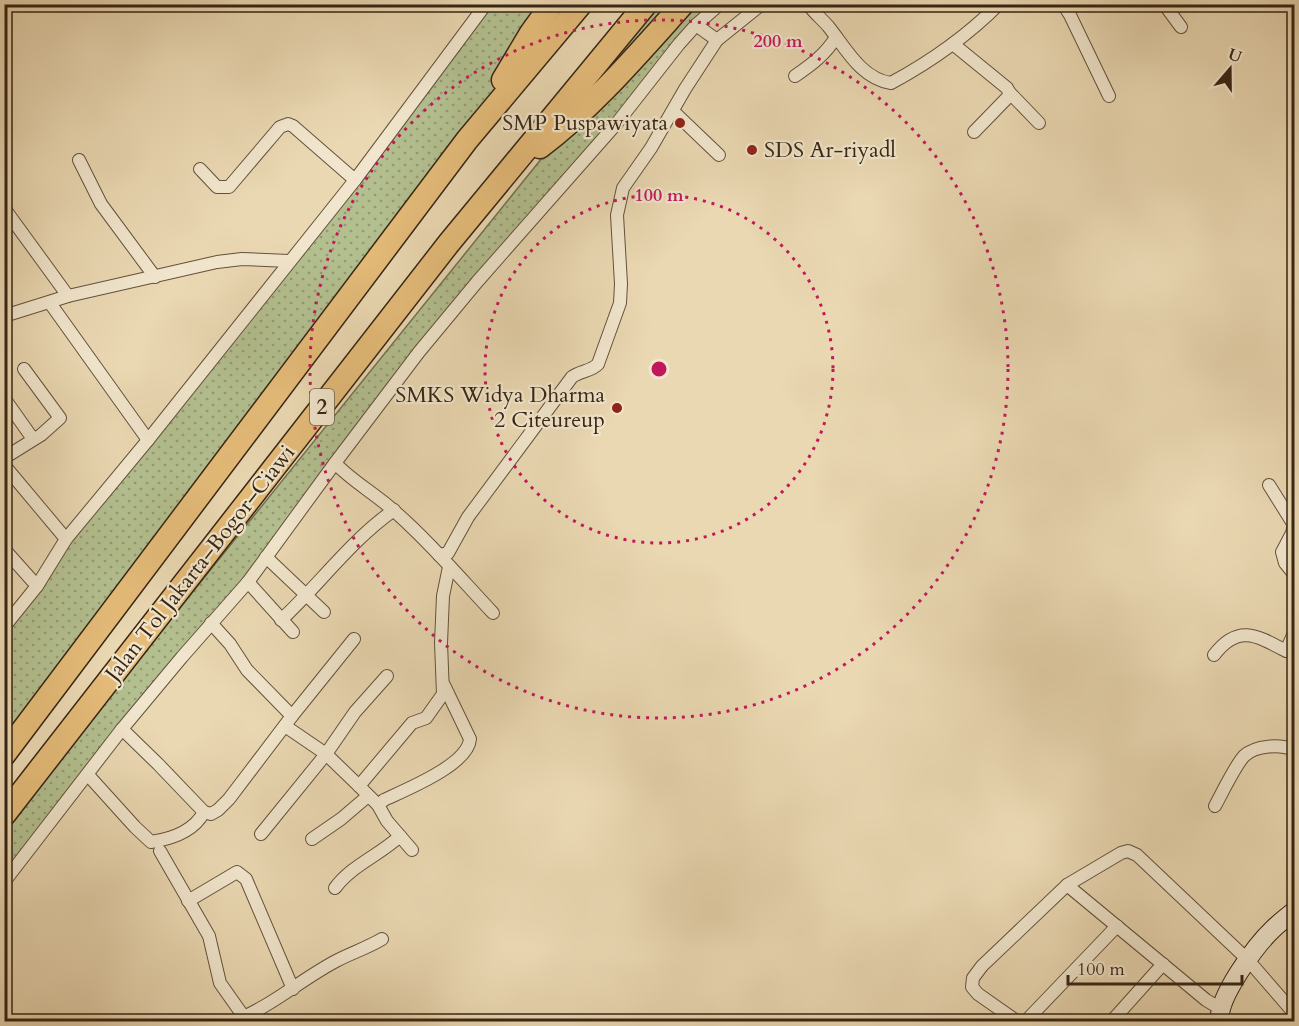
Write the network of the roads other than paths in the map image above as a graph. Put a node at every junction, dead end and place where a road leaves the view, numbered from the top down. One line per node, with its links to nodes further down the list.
1 (486, 4): 28 (street)
2 (552, 4): 23 (highway)
3 (581, 4): 23 (highway, Jalan Tol Jakarta–Bogor–Ciawi / 2)
4 (646, 4): 27 (highway, Jalan Tol Jakarta–Bogor–Ciawi / 2)
5 (683, 4): 27 (highway)
6 (720, 4): 12 (street)
7 (762, 4): 15 (street)
8 (808, 4): 14 (street)
9 (999, 4): 16 (street)
10 (1063, 4): 19 (street)
11 (1164, 4): 13 (street)
12 (696, 25): 15 (street); 40 (street)
13 (1181, 27)
14 (836, 37): 16 (street); 17 (street)
15 (717, 40): 20 (street)
16 (953, 44): 18 (street)
17 (795, 76)
18 (1009, 92): 21 (street); 22 (street)
19 (1109, 96)
20 (673, 111): 24 (street); 46 (street)
21 (1039, 123)
22 (974, 132)
23 (467, 140): 69 (highway, Jalan Tol Jakarta–Bogor–Ciawi / 2)
24 (719, 154)
25 (79, 160): 31 (street)
26 (200, 168): 28 (street)
27 (508, 171): 75 (highway, Jalan Tol Jakarta–Bogor–Ciawi / 2)
28 (355, 180): 30 (street)
29 (4, 208): 32 (street)
30 (289, 261): 31 (street); 38 (street)
31 (155, 277): 32 (street)
32 (68, 297): 33 (street)
33 (50, 303): 34 (street); 38 (street)
34 (4, 316)
35 (24, 369): 37 (street)
36 (4, 398): 37 (street)
37 (33, 440): 39 (street)
38 (148, 440): 44 (street)
39 (4, 458)
40 (334, 463): 43 (street); 47 (street)
41 (4, 465): 44 (street)
42 (1269, 485): 49 (street)
43 (394, 510): 46 (street); 52 (street)
44 (66, 539): 51 (street)
45 (4, 549): 51 (street)
46 (439, 555): 48 (street)
47 (267, 557): 50 (street); 52 (street)
48 (449, 567): 54 (street); 64 (street)
49 (1294, 574)
50 (248, 582): 55 (street); 56 (street)
51 (37, 586): 57 (street)
52 (306, 597): 53 (street); 55 (street)
53 (324, 612)
54 (493, 613)
55 (281, 620): 58 (street)
56 (211, 623): 65 (street); 66 (street)
57 (4, 627)
58 (293, 632)
59 (1294, 633): 61 (street)
60 (354, 639): 65 (street)
61 (1290, 654): 62 (street)
62 (1214, 656)
63 (387, 676): 68 (street)
64 (444, 686): 71 (street); 72 (street)
65 (288, 721): 68 (street); 74 (street)
66 (122, 729): 70 (street); 74 (street)
67 (1294, 750): 73 (street)
68 (326, 754): 71 (street); 76 (street)
69 (4, 755)
70 (88, 775): 74 (street); 81 (street)
71 (364, 791): 72 (street); 78 (street)
72 (378, 805): 77 (street)
73 (1215, 806)
74 (204, 812)
75 (4, 815)
76 (261, 834)
77 (400, 836): 80 (street); 83 (street)
78 (312, 839)
79 (160, 850): 84 (street)
80 (412, 850)
81 (4, 882)
82 (1067, 885): 86 (street); 88 (street); 95 (street)
83 (335, 888)
84 (188, 900): 90 (street); 92 (street)
85 (1294, 912): 88 (street)
86 (1117, 926): 89 (street); 96 (street)
87 (382, 939): 90 (street)
88 (1248, 960): 91 (street); 93 (street)
89 (1163, 964): 93 (street); 97 (street)
90 (293, 989): 92 (street)
91 (1294, 1012)
92 (244, 1017): 94 (street)
93 (1217, 1017)
94 (231, 1022)
95 (1018, 1022)
96 (1025, 1022)
97 (1111, 1022)

